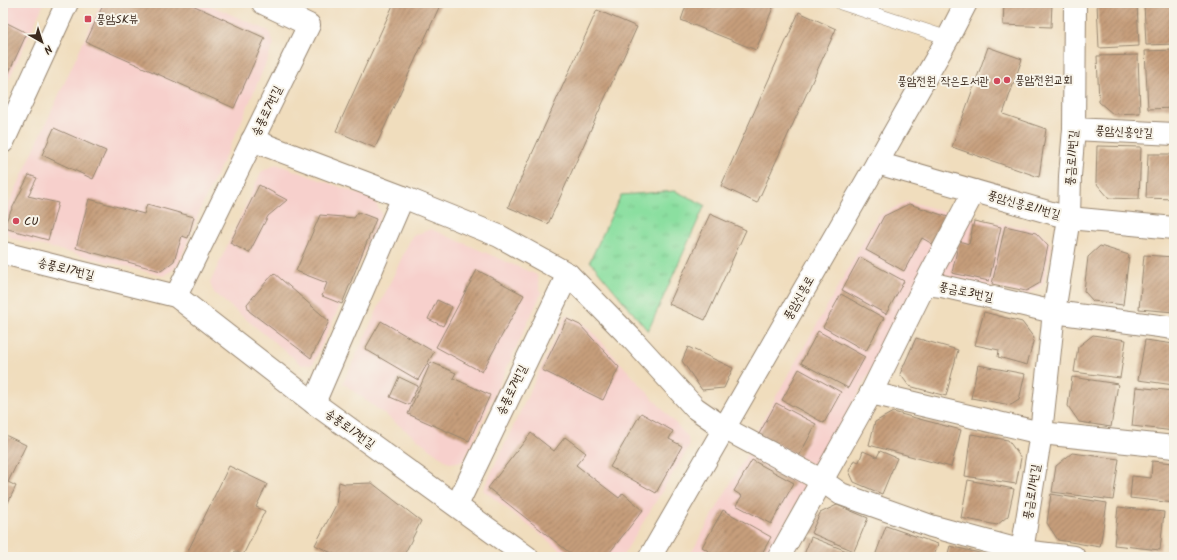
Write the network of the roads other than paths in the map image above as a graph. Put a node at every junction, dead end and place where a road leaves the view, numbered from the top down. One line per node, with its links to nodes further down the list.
1 (67, 3): 10 (street)
2 (263, 3): 9 (street, 송풍로7번길)
3 (841, 3): 6 (lane)
4 (966, 3): 6 (street, 풍암신흥로)
5 (1075, 3): 7 (street, 풍금로11번길)
6 (948, 38): 11 (street, 풍암신흥로)
7 (1074, 129): 8 (street, 풍암신흥안길); 14 (street, 풍금로11번길)
8 (1174, 134)
9 (252, 140): 13 (street, 송풍로7번길); 19 (street)
10 (3, 142)
11 (877, 163): 12 (street, 풍암신흥로11번길); 24 (street, 풍암신흥로)
12 (974, 191): 14 (street, 풍암신흥로11번길); 18 (street)
13 (403, 197): 17 (street, 송풍로7번길); 23 (street)
14 (1069, 218): 15 (street, 풍암신흥로11번길); 20 (street, 풍금로11번길)
15 (1174, 228)
16 (3, 253): 19 (street, 송풍로17번길)
17 (568, 274): 24 (street, 송풍로7번길); 28 (street, 송풍로7번길)
18 (925, 284): 20 (street, 풍금로3번길); 22 (street, 풍금로3번길)
19 (176, 296): 23 (street, 송풍로17번길)
20 (1054, 312): 21 (street); 25 (street, 풍금로11번길)
21 (1174, 328)
22 (871, 393): 25 (street); 27 (street, 풍금로3번길)
23 (314, 402): 28 (street, 송풍로17번길)
24 (724, 428): 27 (street, 송풍로7번길); 31 (street, 풍암신흥로)
25 (1041, 433): 26 (street); 29 (street, 풍금로11번길)
26 (1174, 447)
27 (821, 480): 29 (street); 32 (street, 풍금로3번길)
28 (457, 505): 30 (street, 송풍로17번길)
29 (1022, 554): 33 (street)
30 (527, 557)
31 (650, 557)
32 (779, 557)
33 (1074, 557)

